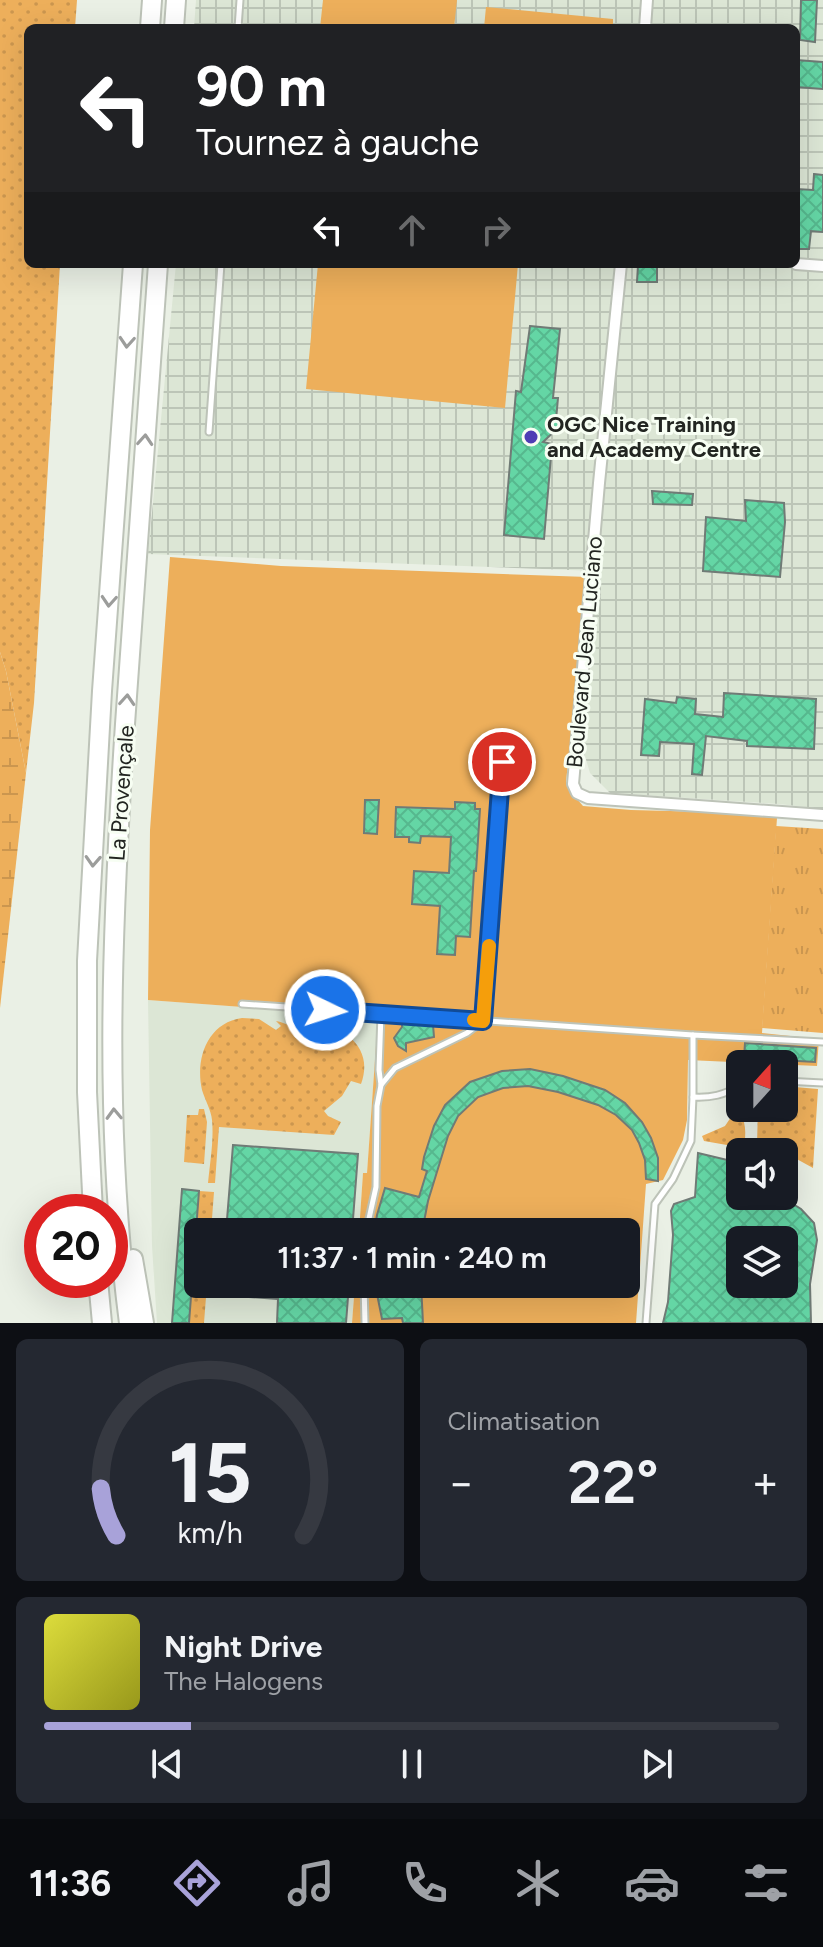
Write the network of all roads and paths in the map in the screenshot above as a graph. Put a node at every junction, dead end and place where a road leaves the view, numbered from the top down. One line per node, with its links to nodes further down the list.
1 (152, 0): 5 (highway)
2 (176, 0): 6 (highway)
3 (240, 0): 7 (lane)
4 (647, 0): 8 (street)
5 (150, 24)
6 (174, 24)
7 (238, 24)
8 (645, 24)
9 (800, 264): 10 (street)
10 (823, 266)
11 (133, 268): 29 (highway, La Provençale, one-way to 29)
12 (158, 268): 28 (highway, La Provençale, one-way to 12)
13 (221, 268): 15 (lane)
14 (621, 268): 17 (street, Boulevard Jean Luciano)
15 (209, 432)
16 (502, 762): 20 (lane)
17 (823, 815)
18 (242, 1004): 19 (lane)
19 (381, 1014): 20 (lane); 25 (lane)
20 (483, 1021): 21 (lane); 25 (lane)
21 (693, 1035): 22 (lane); 27 (lane)
22 (823, 1042)
23 (798, 1082): 24 (lane)
24 (823, 1083)
25 (381, 1085): 30 (lane)
26 (726, 1093): 27 (lane)
27 (693, 1097): 37 (lane)
28 (116, 1192): 34 (highway, La Provençale); 35 (highway)
29 (92, 1194)
30 (369, 1218)
31 (100, 1298): 33 (highway)
32 (364, 1298): 36 (lane)
33 (102, 1323)
34 (129, 1323)
35 (144, 1323)
36 (365, 1323)
37 (646, 1323)

